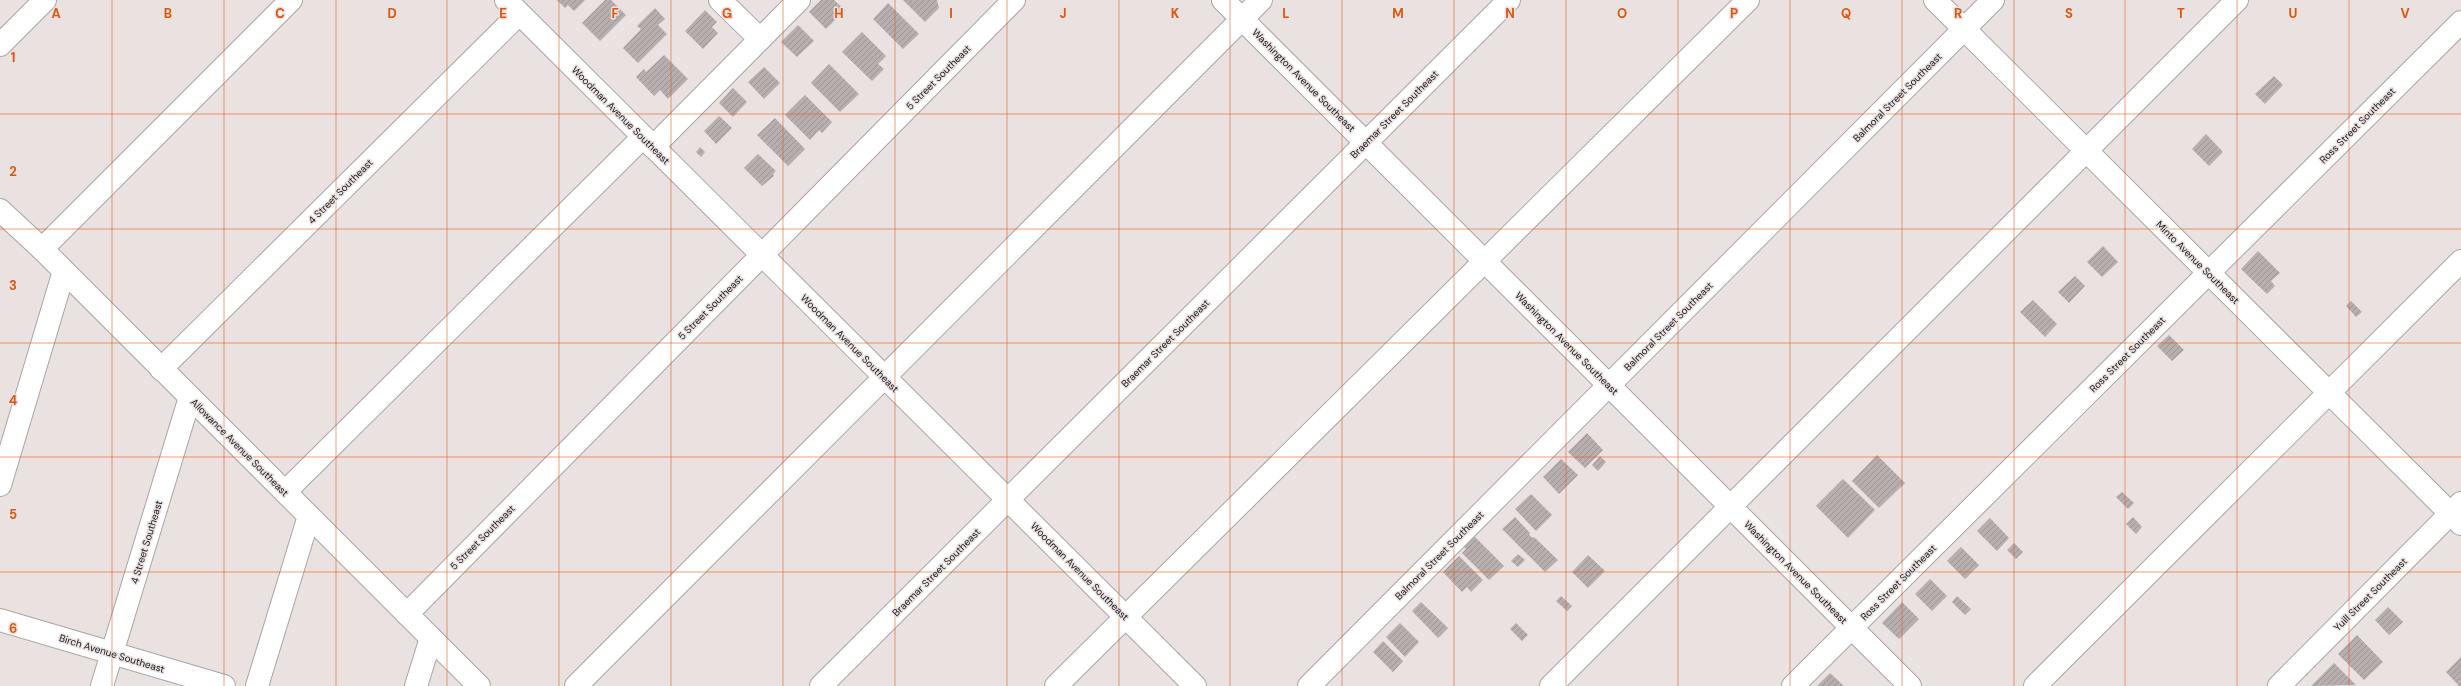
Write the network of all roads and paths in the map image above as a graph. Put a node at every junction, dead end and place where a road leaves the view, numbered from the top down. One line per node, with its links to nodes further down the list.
1 (44, 0): 18 (street)
2 (292, 0): 23 (street)
3 (720, 0): 17 (street)
4 (799, 0): 17 (street)
5 (1014, 0): 24 (street, 5 Street Southeast)
6 (1223, 0): 14 (street, Washington Avenue Southeast)
7 (1261, 0): 14 (street)
8 (1509, 0): 20 (street, Braemar Street Southeast)
9 (1748, 0): 25 (street)
10 (1935, 0): 16 (street, Minto Avenue Southeast)
11 (1993, 0): 16 (street, Balmoral Street Southeast)
12 (2237, 0): 21 (street)
13 (512, 7): 19 (street, Woodman Avenue Southeast); 29 (street, 4 Street Southeast)
14 (1242, 19): 20 (street, Washington Avenue Southeast); 30 (street)
15 (2461, 22): 28 (street, Ross Street Southeast)
16 (1964, 29): 21 (street, Minto Avenue Southeast); 31 (street, Balmoral Street Southeast)
17 (760, 39): 19 (street)
18 (0, 45)
19 (648, 142): 24 (street, Woodman Avenue Southeast); 35 (street)
20 (1366, 142): 25 (street, Washington Avenue Southeast); 36 (street, Braemar Street Southeast)
21 (2086, 151): 28 (street, Minto Avenue Southeast); 37 (street)
22 (0, 210): 23 (street, Allowance Avenue Southeast)
23 (42, 249): 27 (street, Allowance Avenue Southeast)
24 (762, 255): 30 (street, Woodman Avenue Southeast); 40 (street, 5 Street Southeast)
25 (1485, 261): 31 (street, Washington Avenue Southeast); 41 (street)
26 (2461, 261): 32 (street)
27 (64, 271): 29 (street, Allowance Avenue Southeast); 34 (street)
28 (2209, 273): 32 (street, Minto Avenue Southeast); 43 (street, Ross Street Southeast)
29 (161, 369): 33 (street, Allowance Avenue Southeast)
30 (884, 377): 36 (street, Woodman Avenue Southeast); 51 (street)
31 (1609, 385): 37 (street, Washington Avenue Southeast); 55 (street, Balmoral Street Southeast)
32 (2329, 393): 38 (street, Minto Avenue Southeast); 59 (street)
33 (190, 397): 35 (street, Allowance Avenue Southeast); 45 (street, 4 Street Southeast)
34 (0, 485)
35 (285, 492): 39 (street, Allowance Avenue Southeast)
36 (1008, 500): 41 (street, Woodman Avenue Southeast); 52 (street, Braemar Street Southeast)
37 (1730, 506): 43 (street, Washington Avenue Southeast); 56 (street)
38 (2457, 513): 60 (street, Yuill Street Southeast)
39 (309, 516): 40 (street, Allowance Avenue Southeast); 48 (street)
40 (407, 614): 44 (street, Allowance Avenue Southeast)
41 (1126, 617): 53 (street); 54 (street, Woodman Avenue Southeast)
42 (0, 620): 45 (street, Birch Avenue Southeast)
43 (1852, 628): 57 (street, Ross Street Southeast); 58 (street, Washington Avenue Southeast)
44 (431, 638): 49 (street); 50 (street, Allowance Avenue Southeast)
45 (112, 653): 46 (street, 4 Street Southeast); 47 (street, Birch Avenue Southeast)
46 (102, 686)
47 (224, 686)
48 (257, 686)
49 (416, 686)
50 (479, 686)
51 (576, 686)
52 (821, 686)
53 (1056, 686)
54 (1195, 686)
55 (1309, 686)
56 (1551, 686)
57 (1793, 686)
58 (1910, 686)
59 (2035, 686)
60 (2279, 686)

